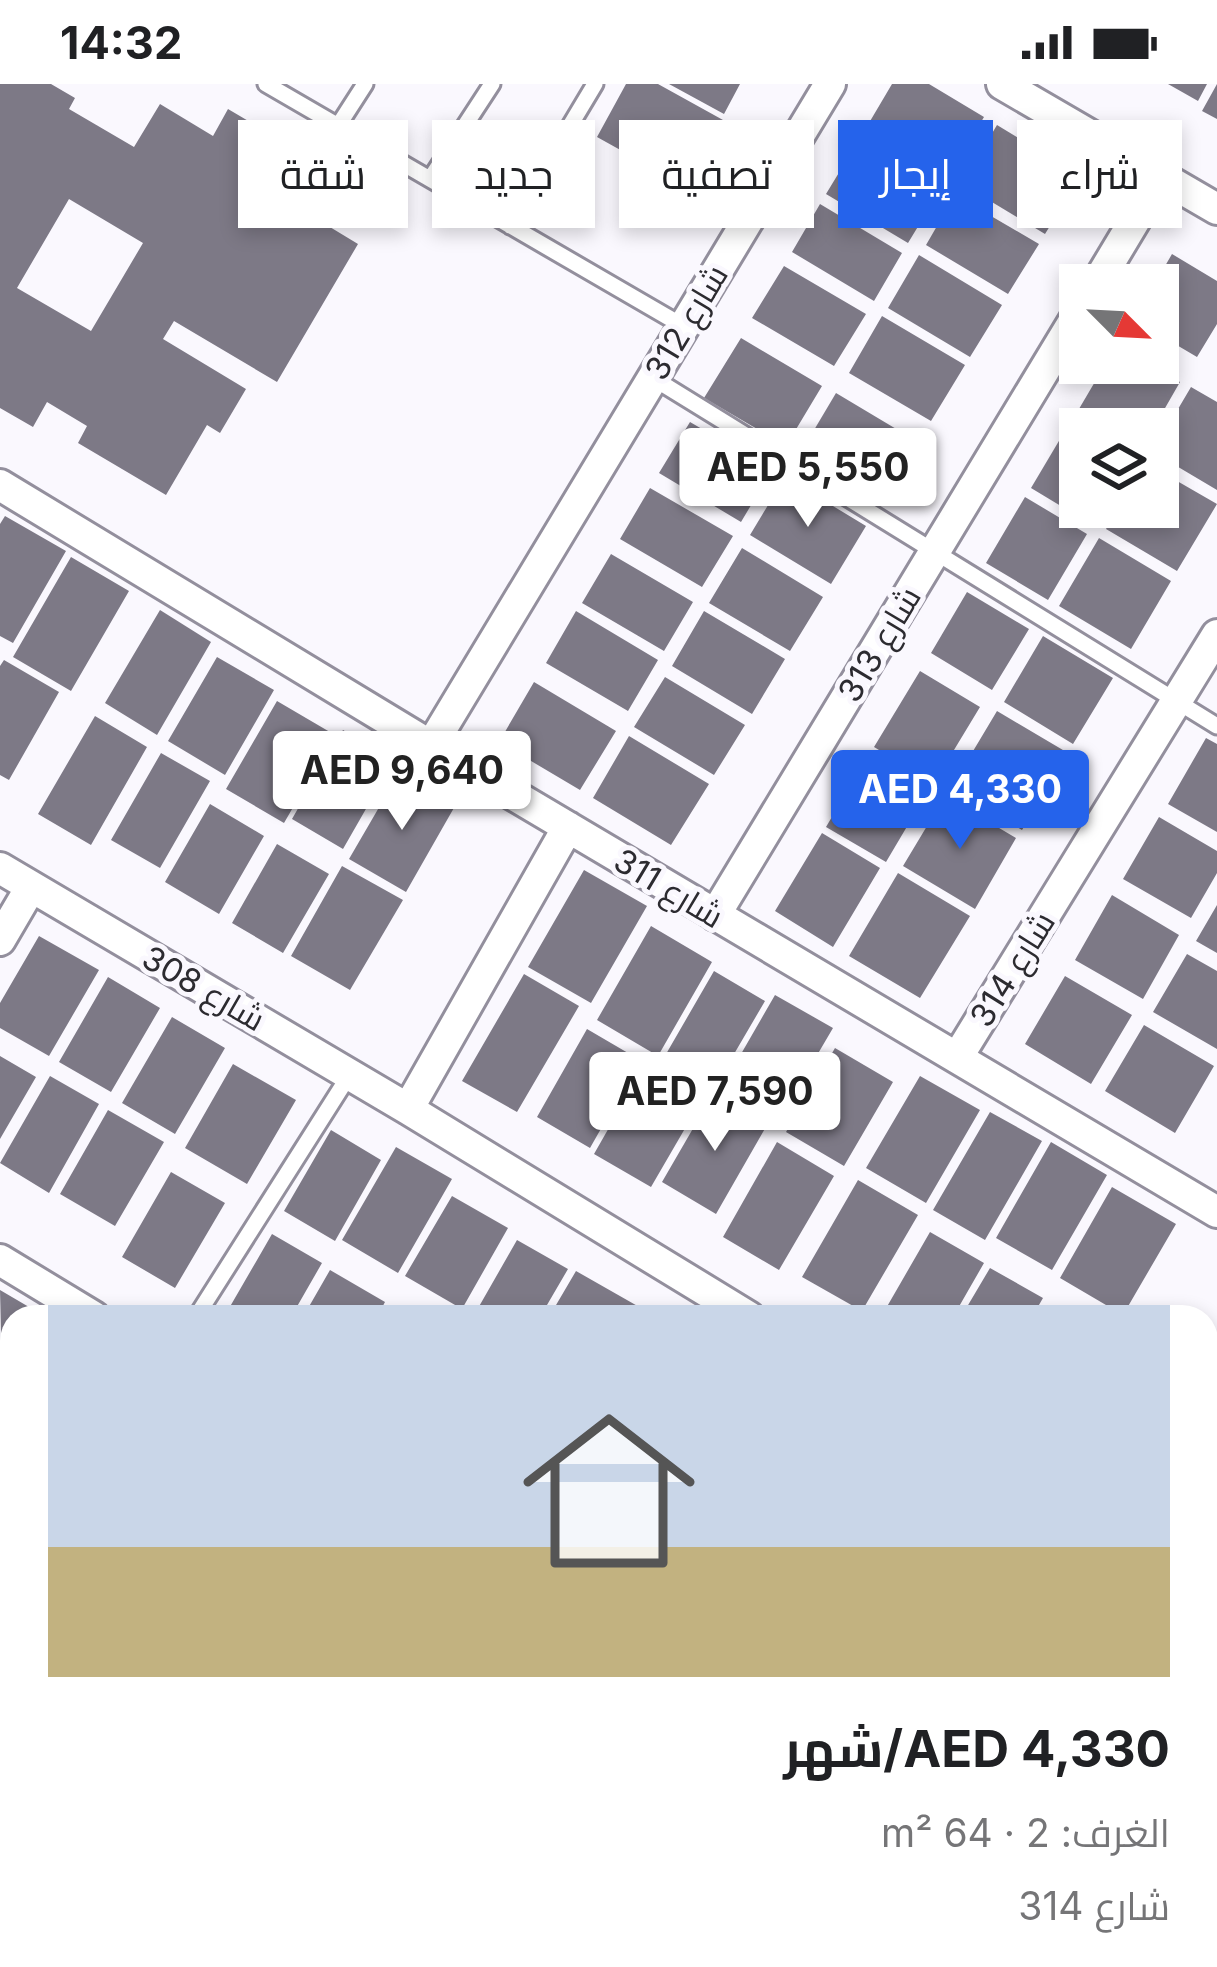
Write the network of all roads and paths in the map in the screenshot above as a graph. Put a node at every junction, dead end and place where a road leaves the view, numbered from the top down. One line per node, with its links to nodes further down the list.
1 (266, 84): 7 (lane)
2 (365, 84): 8 (lane)
3 (492, 84): 12 (lane)
4 (595, 84): 9 (lane)
5 (830, 84): 18 (street, شارع 312)
6 (1002, 84): 10 (street)
7 (328, 120)
8 (342, 120)
9 (573, 120)
10 (1065, 120)
11 (408, 166): 12 (lane)
12 (430, 179)
13 (1182, 188): 14 (street)
14 (1217, 209)
15 (513, 228): 18 (lane)
16 (1131, 228): 17 (street)
17 (1109, 264)
18 (683, 326): 20 (street, شارع 312)
19 (1059, 346): 22 (street, شارع 313)
20 (652, 378): 22 (lane); 26 (street, شارع 312)
21 (0, 485): 26 (street, شارع 311)
22 (936, 549): 24 (lane); 30 (street, شارع 313)
23 (1217, 635): 24 (street, شارع 314)
24 (1177, 700): 25 (lane); 32 (street, شارع 314)
25 (1217, 726)
26 (431, 746): 27 (street, شارع 311)
27 (568, 827): 30 (street, شارع 311); 34 (street)
28 (0, 868): 29 (street, شارع 308)
29 (31, 887): 31 (street); 33 (street, شارع 308)
30 (715, 915): 32 (street, شارع 311)
31 (0, 940)
32 (957, 1058): 35 (street, شارع 311)
33 (350, 1074): 34 (street, شارع 308); 38 (lane)
34 (408, 1108): 39 (street, شارع 308)
35 (1213, 1200)
36 (0, 1260): 37 (street)
37 (74, 1305)
38 (204, 1305)
39 (728, 1305)

